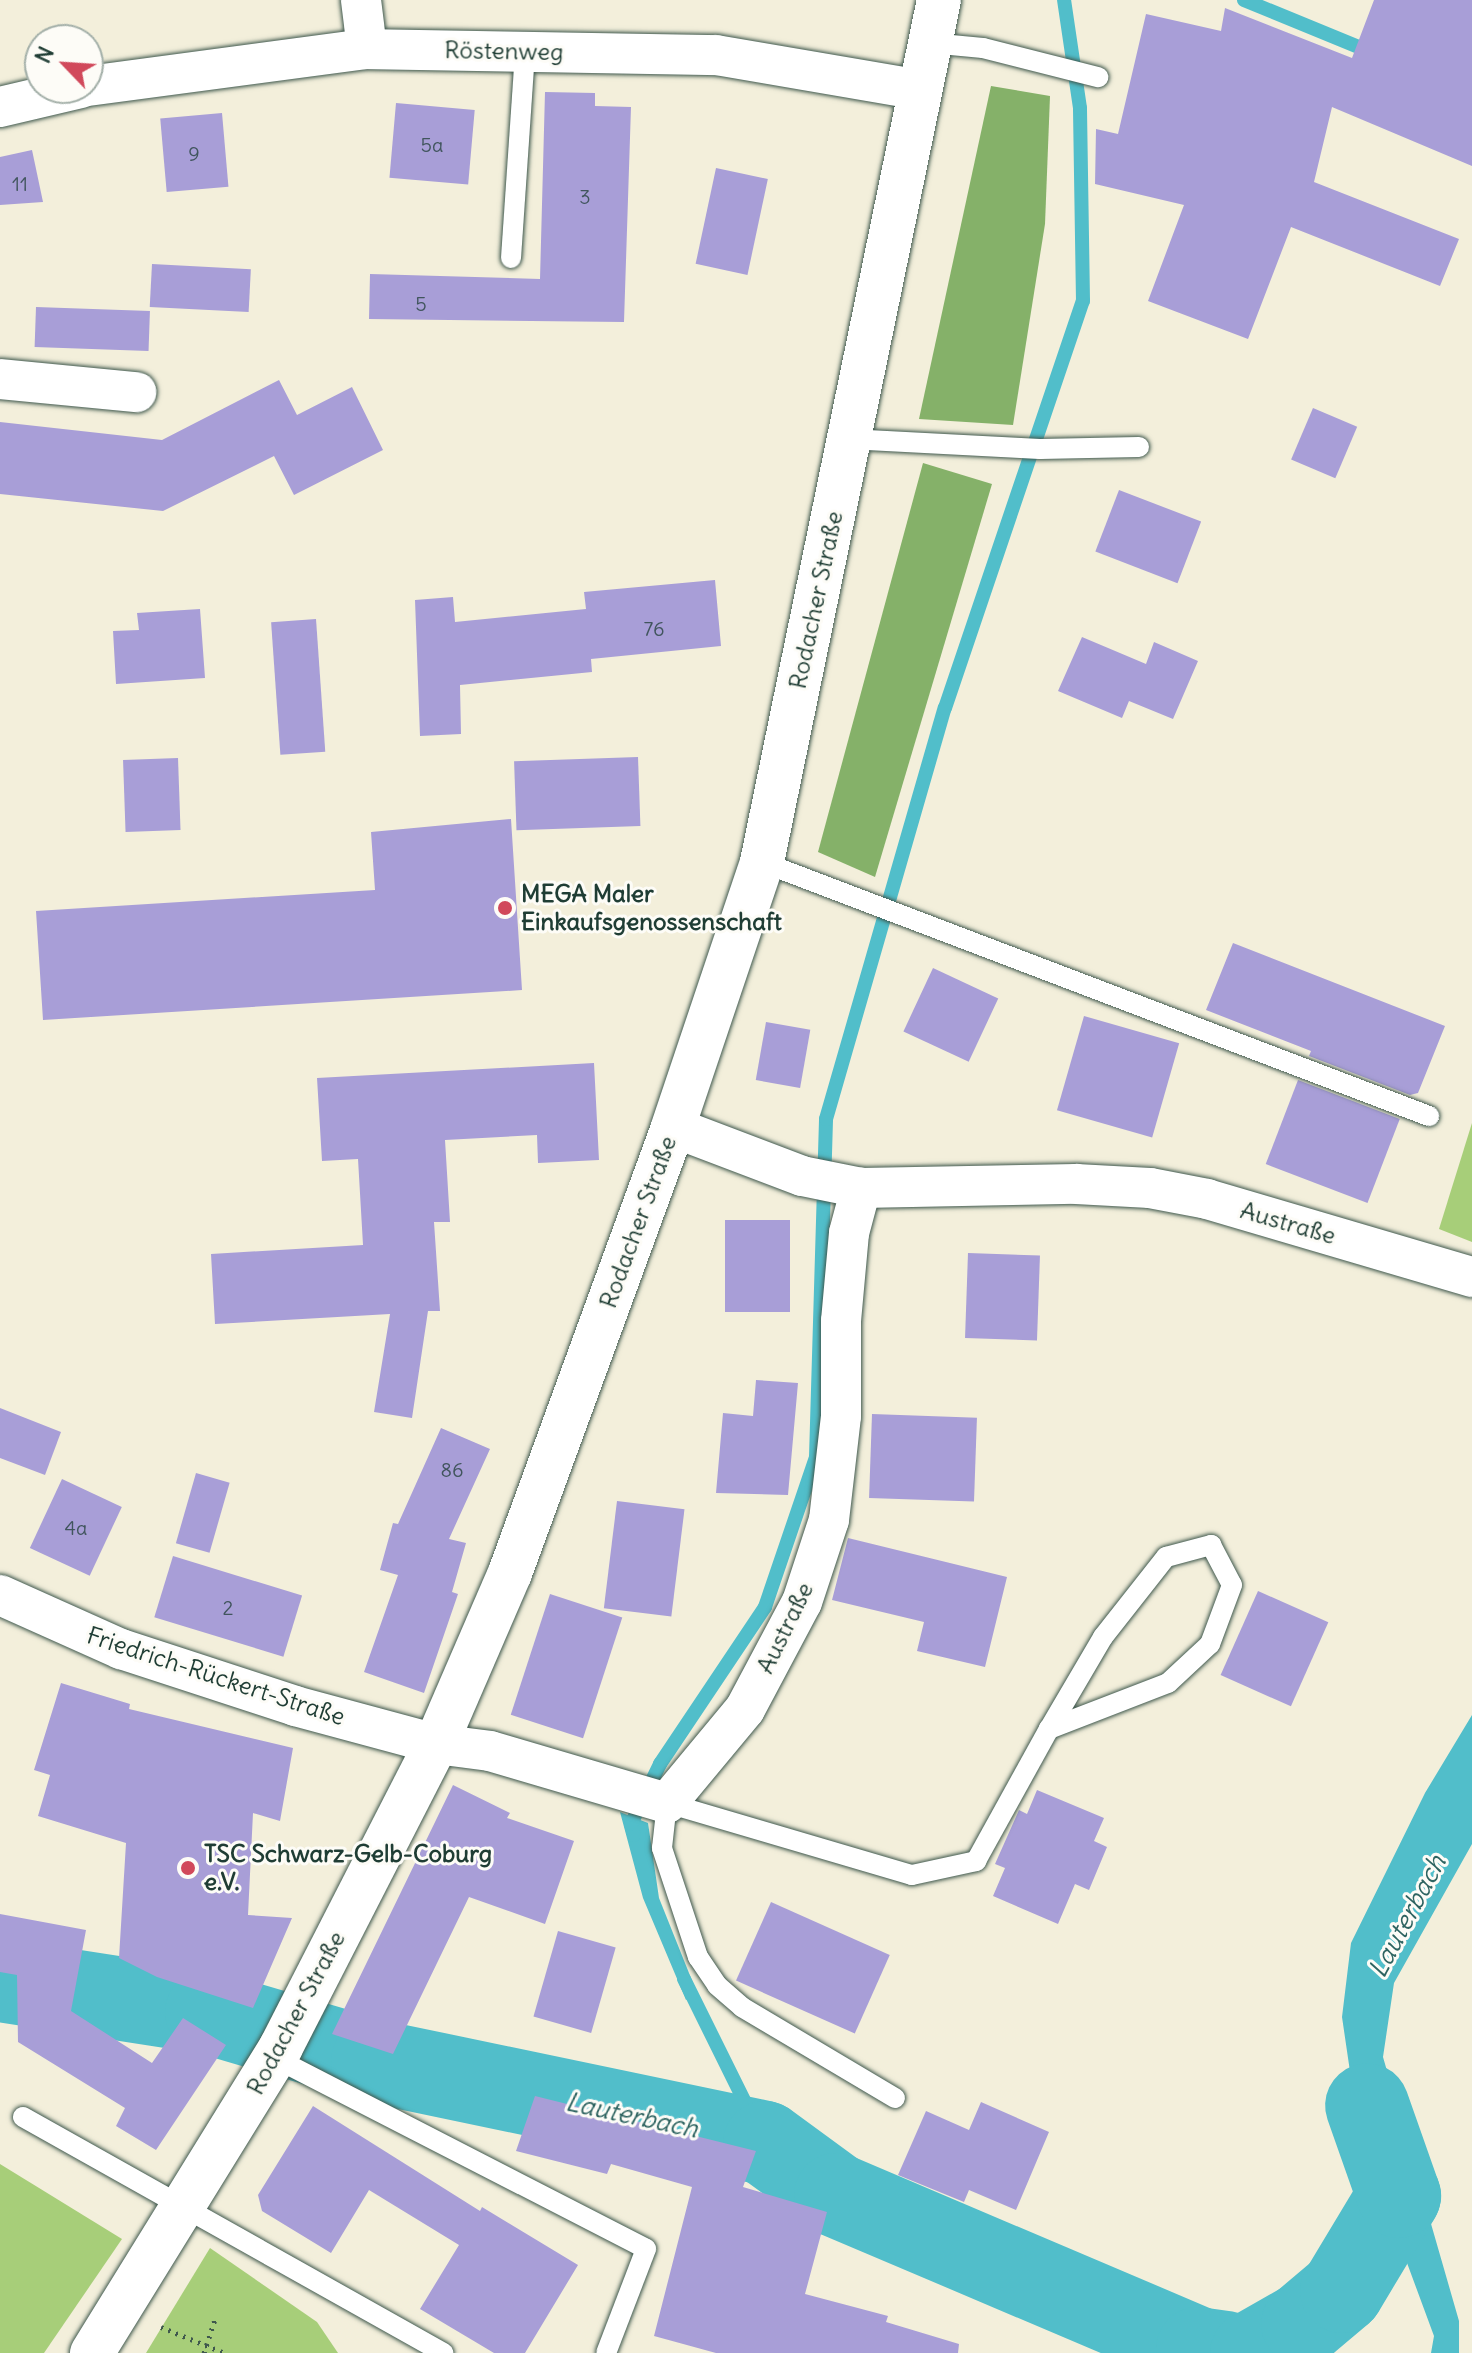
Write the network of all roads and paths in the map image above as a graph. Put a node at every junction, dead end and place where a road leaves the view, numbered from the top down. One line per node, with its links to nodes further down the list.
1 (361, 0): 4 (street)
2 (939, 0): 3 (street, Rodacher Straße)
3 (930, 43): 6 (lane); 8 (street, Rodacher Straße)
4 (367, 49): 5 (street, Röstenweg); 7 (street, Röstenweg)
5 (525, 50): 8 (street, Röstenweg); 11 (lane)
6 (1098, 77)
7 (104, 84)
8 (920, 90): 14 (street, Rodacher Straße)
9 (24, 101): 10 (street)
10 (0, 107)
11 (511, 258)
12 (0, 379): 13 (street)
13 (136, 392)
14 (848, 439): 15 (lane); 16 (street, Rodacher Straße)
15 (1139, 447)
16 (762, 862): 17 (lane); 18 (street, Rodacher Straße)
17 (1429, 1116)
18 (673, 1127): 19 (street, Austraße); 23 (street, Rodacher Straße)
19 (852, 1186): 20 (street, Austraße); 24 (street, Austraße)
20 (1472, 1277)
21 (0, 1595): 23 (street, Friedrich-Rückert-Straße)
22 (1049, 1729): 22 (lane); 24 (lane)
23 (436, 1744): 24 (street); 25 (street, Rodacher Straße)
24 (664, 1802): 26 (lane)
25 (285, 2039): 28 (street, Rodacher Straße); 36 (lane)
26 (895, 2098)
27 (23, 2117): 28 (lane)
28 (184, 2208): 29 (street, Rodacher Straße); 35 (lane)
29 (119, 2311): 31 (path); 32 (street, Rodacher Straße)
30 (215, 2320): 31 (path)
31 (207, 2346): 33 (path); 34 (path)
32 (92, 2353)
33 (204, 2353)
34 (225, 2353)
35 (443, 2353)
36 (606, 2353)

